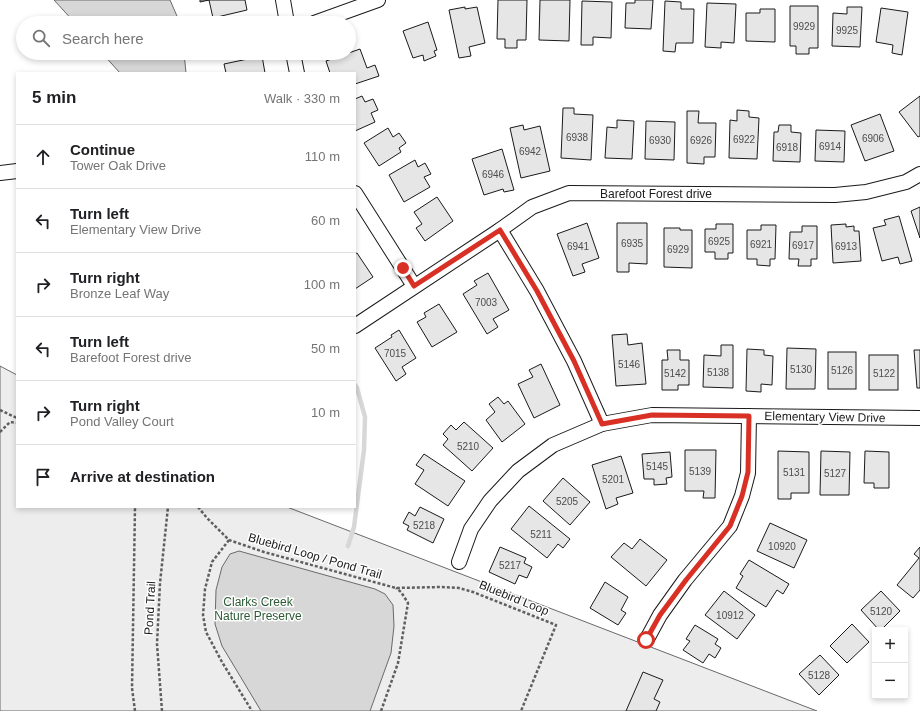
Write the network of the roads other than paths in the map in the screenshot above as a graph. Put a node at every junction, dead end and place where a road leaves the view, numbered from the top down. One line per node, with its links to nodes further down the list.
1 (283, 0): 3 (street)
2 (378, 0): 4 (street)
3 (286, 16)
4 (333, 16)
5 (295, 60): 6 (street)
6 (298, 72)
7 (16, 171): 8 (street)
8 (0, 173)
9 (920, 174): 11 (street, Barefoot Forest drive)
10 (356, 195): 12 (street)
11 (500, 230): 12 (street, Barefoot Forest drive); 16 (street)
12 (414, 286): 13 (street)
13 (356, 325)
14 (749, 416): 15 (street, Elementary View Drive); 16 (street, Elementary View Drive); 18 (street)
15 (920, 418)
16 (602, 424): 17 (street, Elementary View Drive)
17 (459, 562)
18 (646, 640)

